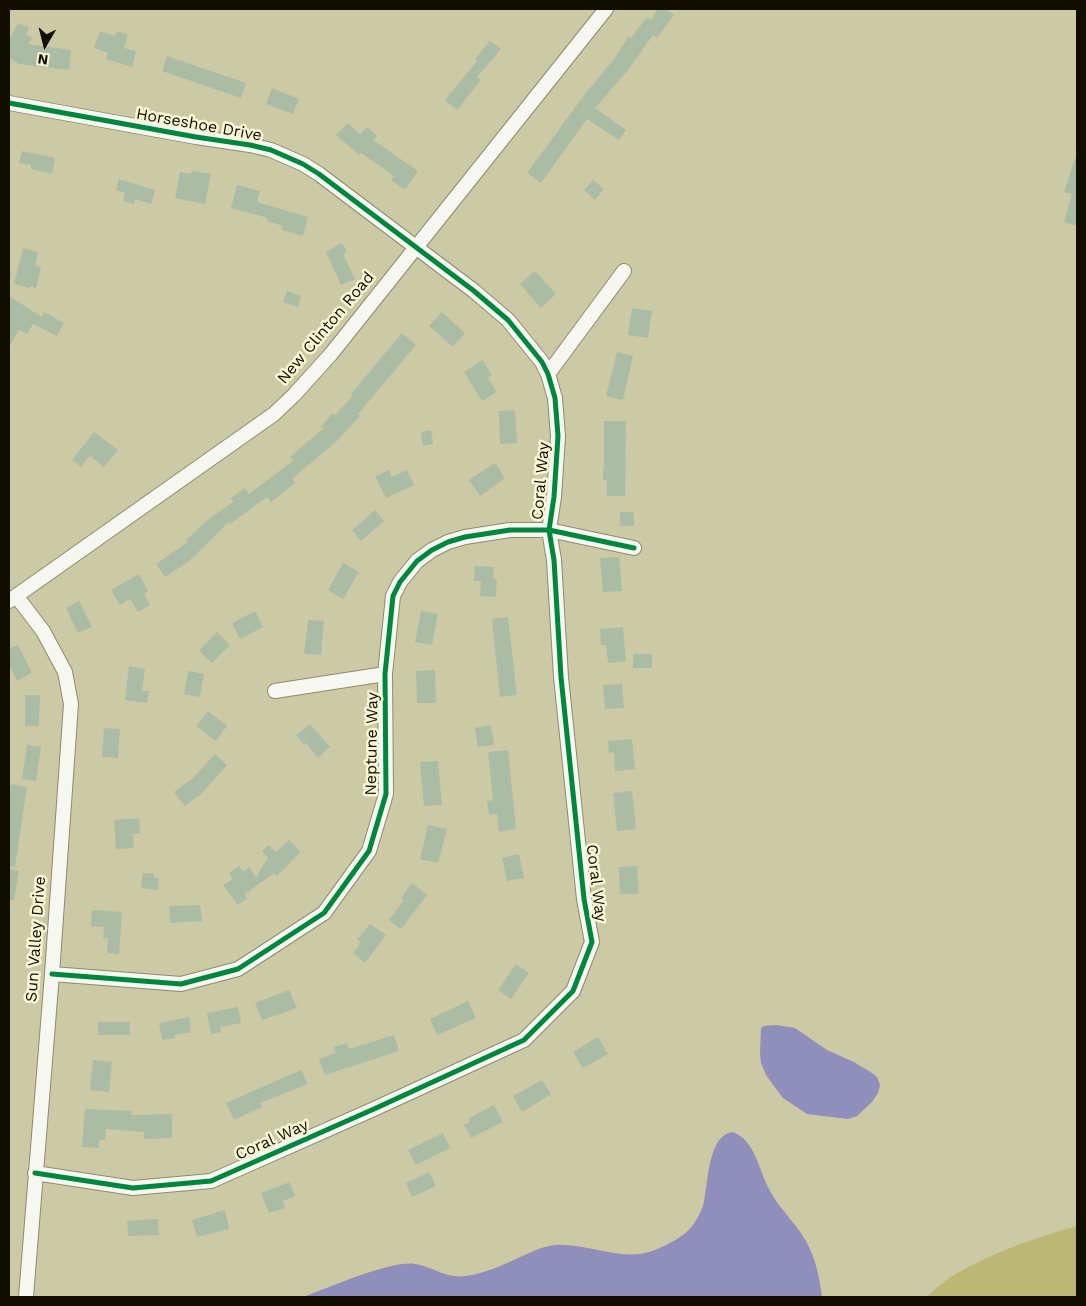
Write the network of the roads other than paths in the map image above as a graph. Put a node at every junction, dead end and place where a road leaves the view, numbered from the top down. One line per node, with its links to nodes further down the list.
1 (606, 9): 3 (street, New Clinton Road)
2 (9, 103): 3 (street, Horseshoe Drive)
3 (416, 247): 5 (street, Coral Way); 8 (street, New Clinton Road)
4 (624, 271): 5 (street)
5 (548, 374): 6 (street, Coral Way)
6 (550, 530): 7 (street, Neptune Way); 9 (street, Neptune Way); 12 (street, Coral Way)
7 (634, 548)
8 (13, 599): 11 (street, Sun Valley Drive)
9 (385, 674): 10 (street); 11 (street, Neptune Way)
10 (275, 691)
11 (52, 974): 12 (street, Sun Valley Drive)
12 (36, 1174): 13 (street, Sun Valley Drive)
13 (26, 1297)

